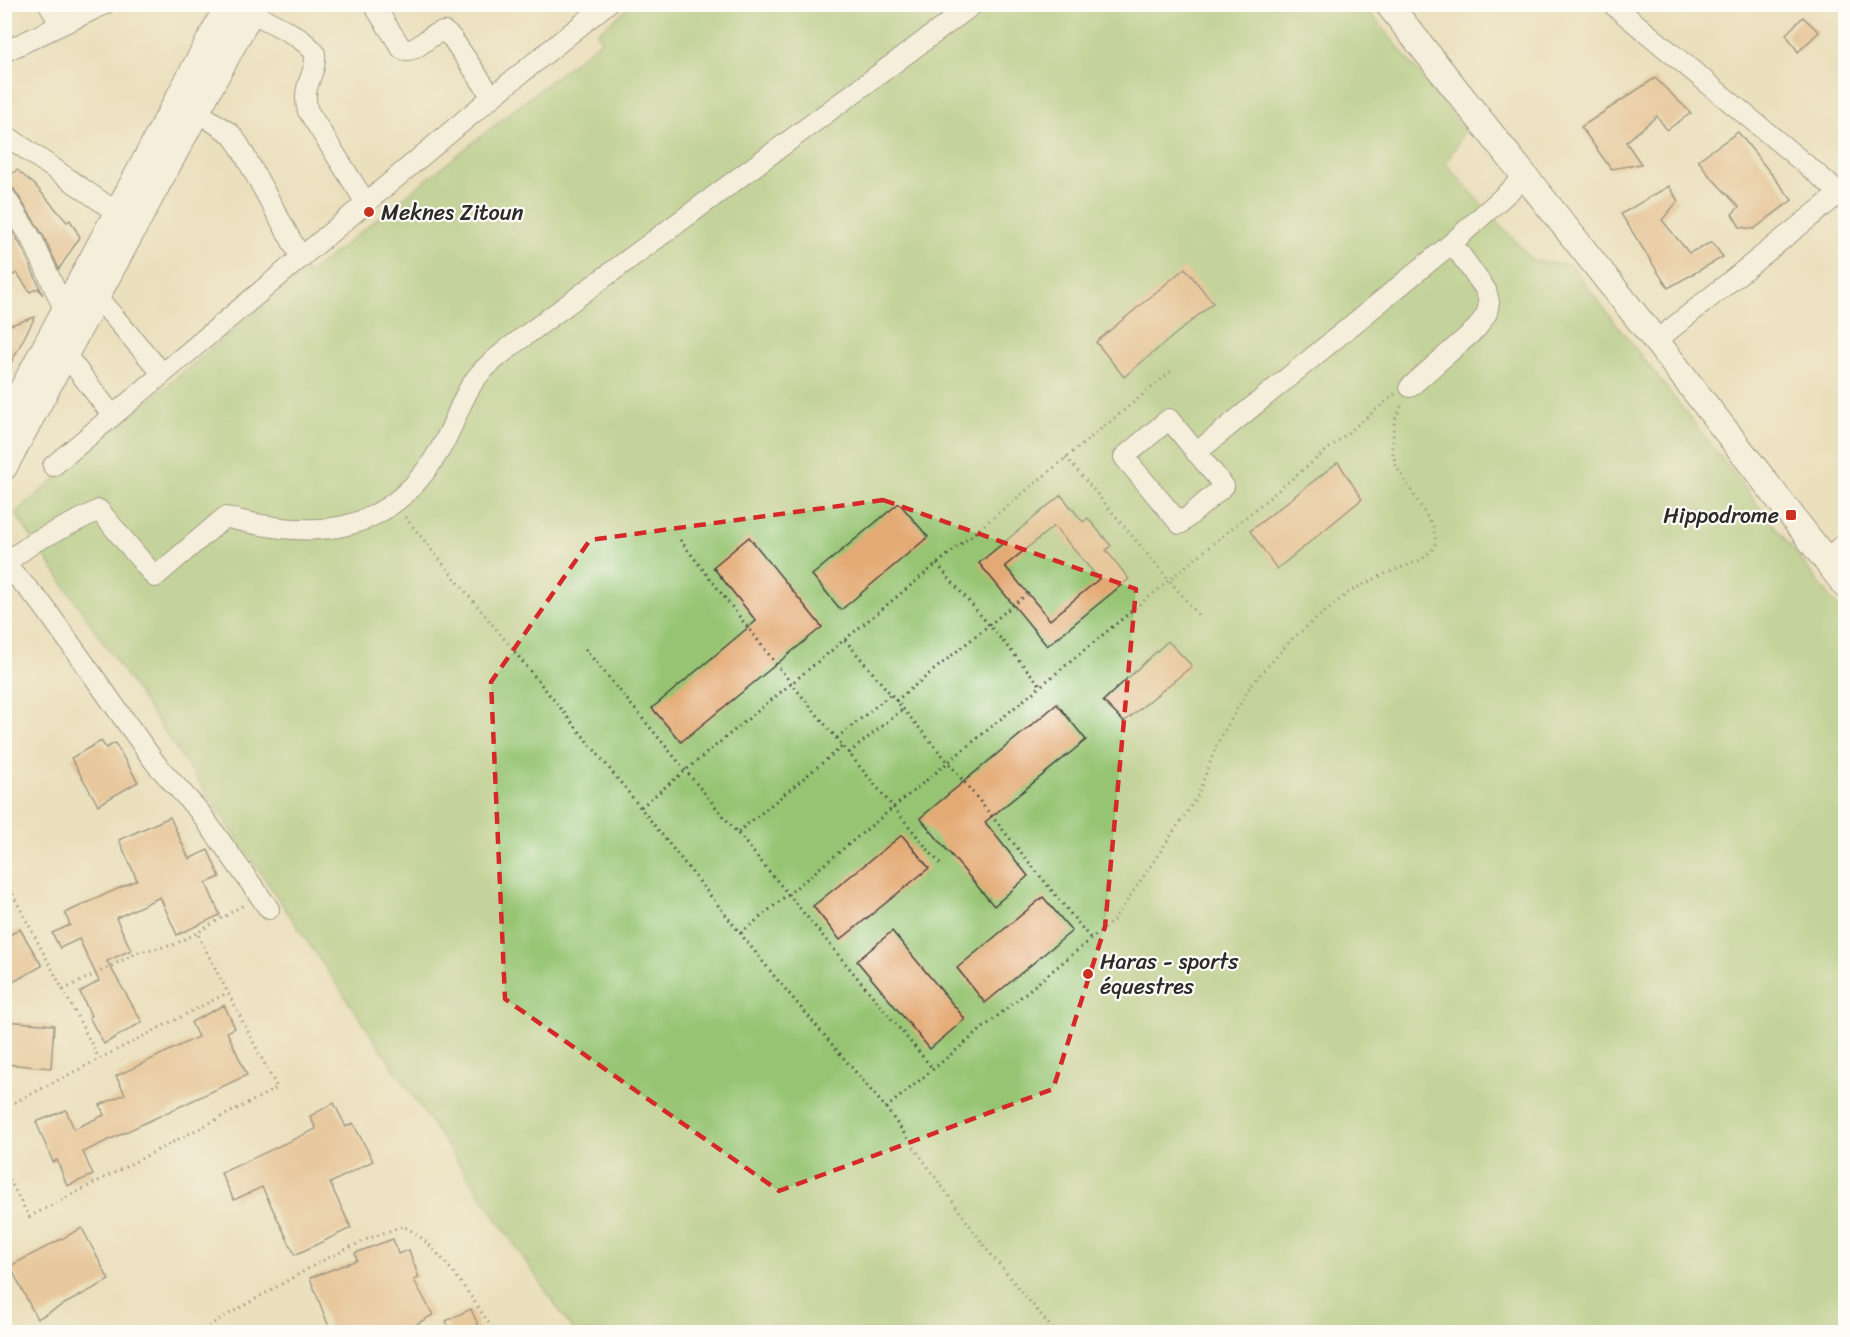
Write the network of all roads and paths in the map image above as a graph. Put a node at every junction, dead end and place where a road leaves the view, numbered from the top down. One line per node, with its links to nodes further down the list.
1 (49, 4): 9 (street)
2 (105, 4): 9 (street)
3 (373, 4): 11 (street)
4 (607, 4): 11 (street)
5 (974, 4): 34 (street)
6 (1388, 4): 14 (main road)
7 (1612, 4): 16 (street)
8 (245, 7): 12 (main road); 17 (street); 18 (main road)
9 (60, 25): 10 (street)
10 (4, 52)
11 (492, 97): 17 (street)
12 (198, 112): 18 (main road); 20 (street)
13 (4, 134): 18 (street)
14 (1525, 177): 19 (street); 23 (main road)
15 (4, 195): 22 (street)
16 (1843, 195): 23 (street)
17 (366, 203): 20 (street)
18 (126, 220): 21 (main road); 22 (main road)
19 (1452, 243): 27 (street); 30 (street)
20 (301, 258): 26 (street)
21 (97, 297): 24 (main road); 26 (street)
22 (65, 311): 29 (main road)
23 (1656, 341): 37 (main road)
24 (66, 355): 28 (street); 33 (main road)
25 (1174, 369): 31 (path)
26 (162, 373): 28 (street)
27 (1410, 387): 40 (path); 66 (path)
28 (112, 415): 32 (street)
29 (4, 424)
30 (1196, 453): 30 (street)
31 (1066, 457): 39 (path); 40 (path)
32 (53, 466)
33 (4, 467)
34 (394, 504): 38 (street); 57 (path)
35 (680, 540): 47 (path)
36 (1845, 543): 37 (street)
37 (1824, 559): 41 (main road)
38 (5, 563): 63 (street)
39 (937, 564): 44 (path); 45 (path)
40 (1169, 580): 43 (path); 48 (path)
41 (1845, 586)
42 (1027, 594): 44 (path)
43 (1200, 617)
44 (989, 625): 48 (path); 50 (path)
45 (845, 639): 47 (path); 49 (path)
46 (585, 649): 56 (path)
47 (791, 683): 52 (path); 56 (path)
48 (1041, 686): 55 (path)
49 (891, 694): 50 (path); 52 (path)
50 (896, 701): 51 (path)
51 (903, 709): 54 (path); 55 (path)
52 (837, 738): 53 (path)
53 (843, 746): 54 (path); 59 (path)
54 (849, 753): 58 (path)
55 (948, 762): 58 (path); 66 (path)
56 (686, 771): 57 (path); 59 (path)
57 (641, 807): 65 (path)
58 (894, 807): 60 (path); 62 (path)
59 (737, 833): 62 (path)
60 (940, 864)
61 (4, 878): 67 (path)
62 (788, 894): 65 (path); 70 (path)
63 (264, 902): 64 (path)
64 (197, 933): 67 (path); 68 (path)
65 (741, 933): 72 (path)
66 (1091, 939): 70 (path)
67 (63, 990): 69 (path)
68 (227, 993): 69 (path); 73 (path)
69 (99, 1058): 71 (path)
70 (933, 1069): 72 (path)
71 (4, 1108)
72 (886, 1108): 76 (path)
73 (4, 1169)
74 (198, 1332): 75 (path)
75 (495, 1332)
76 (1055, 1332)

